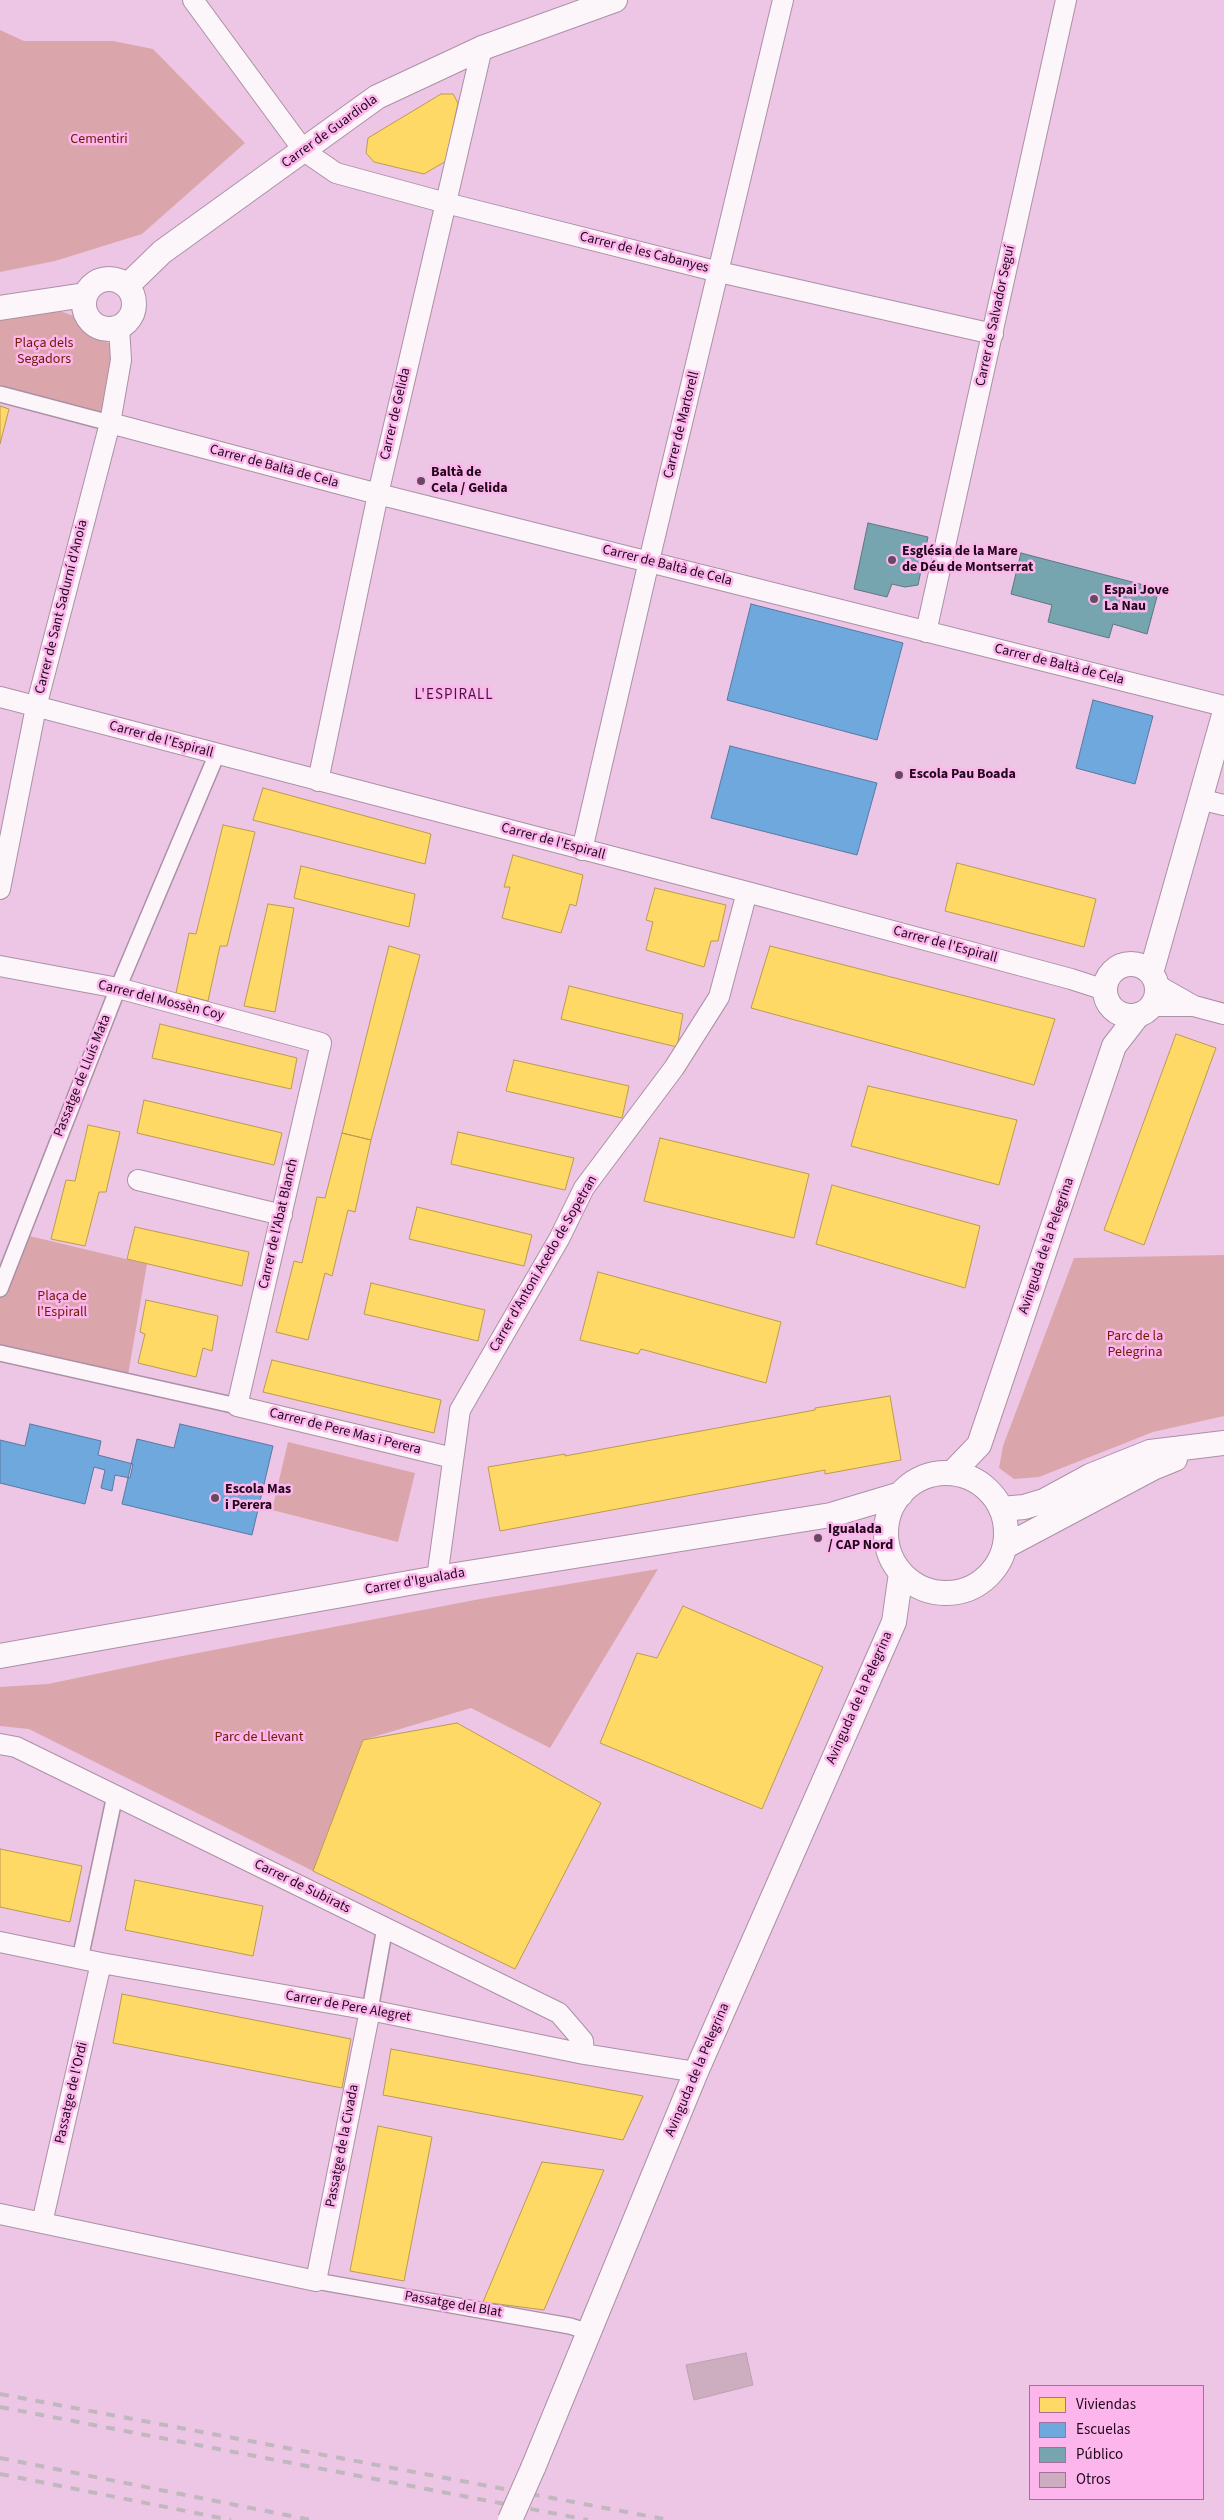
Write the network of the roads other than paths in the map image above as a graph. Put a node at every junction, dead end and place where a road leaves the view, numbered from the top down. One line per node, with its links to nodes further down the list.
1 (193, 0): 6 (street)
2 (615, 0): 5 (street, Carrer de Guardiola)
3 (783, 0): 8 (street, Carrer de Martorell)
4 (1066, 0): 13 (street, Carrer de Salvador Seguí)
5 (482, 48): 6 (street, Carrer de Guardiola); 7 (street, Carrer de Gelida)
6 (304, 151): 7 (street, Carrer de les Cabanyes); 9 (street, Carrer de Guardiola)
7 (446, 204): 8 (street, Carrer de les Cabanyes); 16 (street, Carrer de Gelida)
8 (719, 272): 13 (street, Carrer de les Cabanyes); 17 (street, Carrer de Martorell)
9 (126, 286): 10 (street); 12 (street)
10 (85, 295): 11 (street); 12 (street)
11 (0, 308)
12 (119, 327): 15 (street, Carrer de Sant Sadurní d'Anoia)
13 (993, 334): 18 (street, Carrer de Salvador Seguí)
14 (0, 394): 15 (street)
15 (110, 424): 16 (street, Carrer de Baltà de Cela); 21 (street, Carrer de Sant Sadurní d'Anoia)
16 (378, 494): 17 (street, Carrer de Baltà de Cela); 24 (street, Carrer de Gelida)
17 (648, 561): 18 (street, Carrer de Baltà de Cela); 27 (street, Carrer de Martorell)
18 (926, 632): 20 (street, Carrer de Baltà de Cela)
19 (0, 697): 21 (street, Carrer de l'Espirall)
20 (1224, 706)
21 (36, 707): 23 (street, Carrer de l'Espirall); 28 (street, Carrer de Sant Sadurní d'Anoia)
22 (1224, 715): 25 (street)
23 (217, 754): 24 (street, Carrer de l'Espirall); 33 (street, Passatge de Lluís Mata)
24 (318, 781): 27 (street, Carrer de l'Espirall)
25 (1199, 799): 26 (street); 30 (street)
26 (1224, 805)
27 (582, 850): 29 (street, Carrer de l'Espirall)
28 (0, 888)
29 (747, 892): 35 (street, Carrer de l'Espirall); 46 (street, Carrer d'Antoni Acedo de Sopetran)
30 (1165, 918): 31 (street, Avinguda de la Pelegrina); 34 (street)
31 (1129, 963): 34 (street); 35 (street, Avinguda de la Pelegrina)
32 (0, 966): 33 (street, Carrer del Mossèn Coy)
33 (118, 988): 37 (street, Carrer del Mossèn Coy); 41 (street, Passatge de Lluís Mata)
34 (1149, 995): 35 (street); 36 (street); 38 (street, Avinguda de la Pelegrina)
35 (1110, 1000): 38 (street, Avinguda de la Pelegrina)
36 (1224, 1014)
37 (321, 1043): 40 (street, Carrer de l'Abat Blanch)
38 (1114, 1046): 45 (street, Avinguda de la Pelegrina)
39 (138, 1180): 40 (street)
40 (282, 1216): 43 (street, Carrer de l'Abat Blanch)
41 (0, 1289)
42 (0, 1353): 43 (street)
43 (237, 1406): 46 (street, Carrer de Pere Mas i Perera)
44 (1218, 1444): 50 (street); 53 (street)
45 (978, 1446): 47 (street, Avinguda de la Pelegrina); 48 (street, Avinguda de la Pelegrina)
46 (454, 1458): 55 (street, Carrer d'Antoni Acedo de Sopetran)
47 (952, 1473): 48 (street, Avinguda de la Pelegrina); 49 (street, Avinguda de la Pelegrina)
48 (985, 1487): 50 (street, Avinguda de la Pelegrina)
49 (901, 1494): 51 (street, Carrer d'Igualada); 52 (street, Avinguda de la Pelegrina)
50 (1001, 1508): 53 (street, Avinguda de la Pelegrina)
51 (831, 1515): 52 (street, Carrer d'Igualada); 55 (street, Carrer d'Igualada)
52 (887, 1526): 54 (street, Avinguda de la Pelegrina)
53 (1006, 1546): 56 (street, Avinguda de la Pelegrina)
54 (901, 1573): 56 (street, Avinguda de la Pelegrina); 57 (street, Avinguda de la Pelegrina)
55 (436, 1578): 58 (street, Carrer d'Igualada)
56 (932, 1592): 57 (street, Avinguda de la Pelegrina)
57 (894, 1622): 67 (street, Avinguda de la Pelegrina)
58 (0, 1656)
59 (0, 1744): 60 (street, Carrer de Subirats)
60 (115, 1795): 61 (street, Carrer de Subirats); 63 (street)
61 (385, 1927): 65 (street); 66 (street, Carrer de Subirats)
62 (0, 1942): 63 (street, Carrer de Pere Alegret)
63 (80, 1959): 64 (street, Carrer de Pere Alegret)
64 (101, 1964): 65 (street, Carrer de Pere Alegret); 69 (street, Passatge de l'Ordi)
65 (370, 2010): 66 (street, Carrer de Pere Alegret); 70 (street, Passatge de la Civada)
66 (584, 2054): 67 (street, Carrer de Pere Alegret)
67 (696, 2072): 71 (street, Avinguda de la Pelegrina)
68 (0, 2214): 69 (street)
69 (42, 2223): 70 (street)
70 (316, 2281): 71 (street, Passatge del Blat)
71 (589, 2332): 72 (street, Avinguda de la Pelegrina, bridge)
72 (510, 2520)

